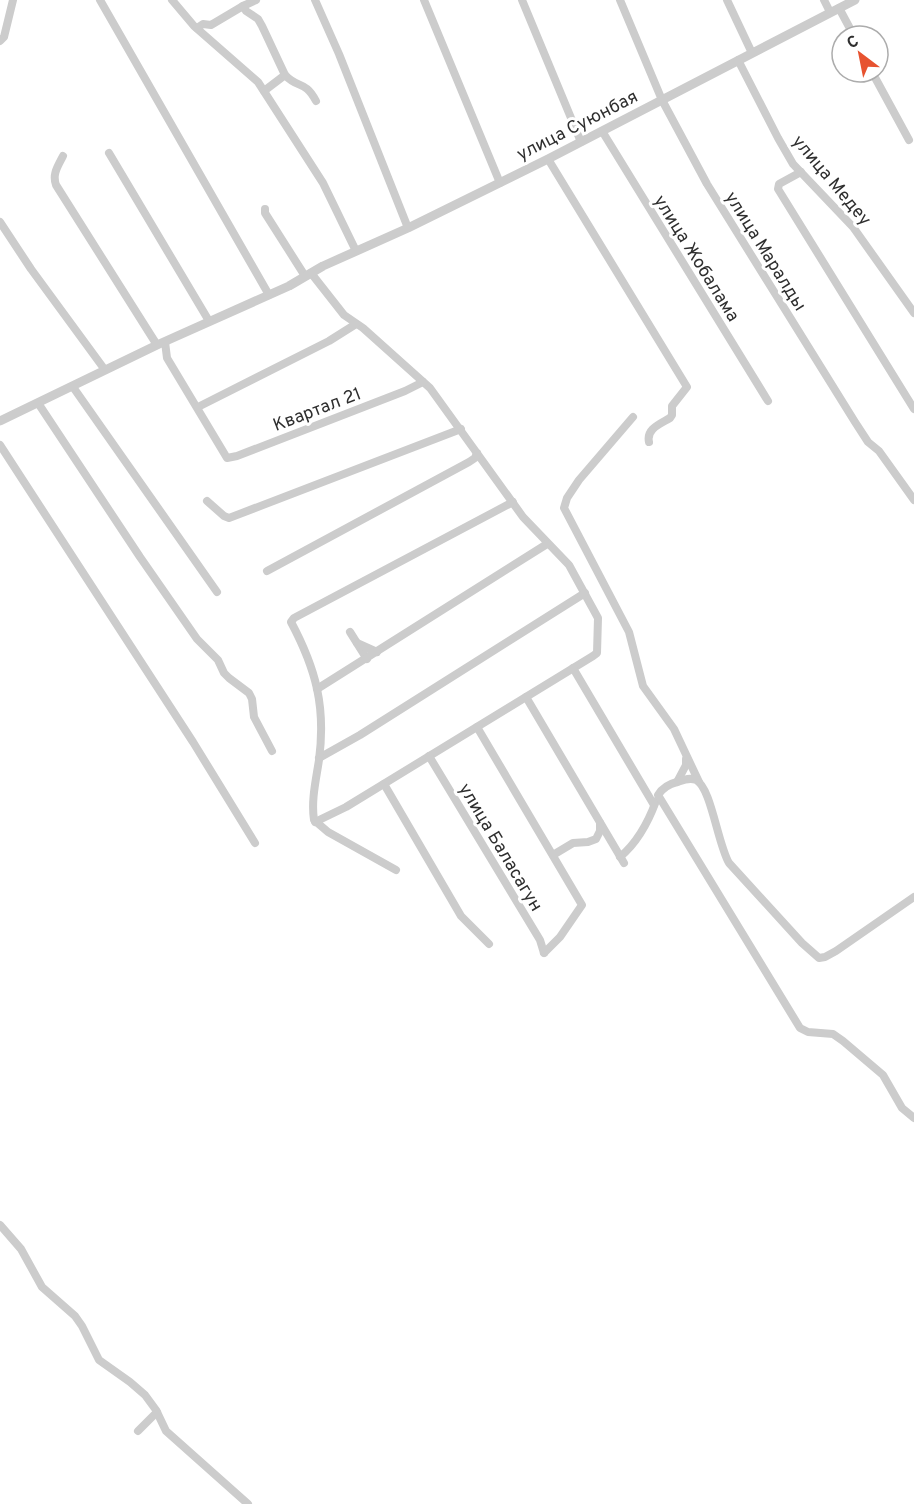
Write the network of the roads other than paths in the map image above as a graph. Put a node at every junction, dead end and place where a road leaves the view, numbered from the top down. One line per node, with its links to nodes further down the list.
1 (13, 0): 16 (street)
2 (100, 0): 37 (street)
3 (172, 0): 15 (street)
4 (256, 0): 12 (street)
5 (315, 0): 34 (street)
6 (424, 0): 31 (street)
7 (522, 0): 26 (street)
8 (620, 0): 23 (street, улица Маралды)
9 (727, 0): 17 (street)
10 (824, 0): 13 (street)
11 (855, 0): 13 (street, улица Суюнбая)
12 (243, 6): 15 (street); 19 (street)
13 (835, 10): 14 (street); 17 (street, улица Суюнбая)
14 (845, 24)
15 (197, 28): 21 (street)
16 (0, 41)
17 (752, 53): 18 (street, улица Суюнбая)
18 (738, 60): 23 (street, улица Суюнбая); 30 (street, улица Медеу)
19 (285, 75): 21 (street); 22 (street)
20 (879, 84): 25 (street)
21 (264, 91): 35 (street)
22 (316, 100)
23 (662, 100): 24 (street, улица Суюнбая); 57 (street, улица Маралды)
24 (602, 131): 26 (street, улица Суюнбая); 47 (street, улица Жобалама)
25 (909, 140)
26 (581, 142): 29 (street, улица Суюнбая)
27 (109, 153): 41 (street)
28 (63, 156): 43 (street)
29 (548, 159): 31 (street, улица Суюнбая); 54 (street)
30 (801, 172): 39 (street, улица Медеу); 50 (street)
31 (500, 183): 34 (street, улица Суюнбая)
32 (265, 209): 36 (street)
33 (0, 222): 44 (street)
34 (408, 228): 35 (street, улица Суюнбая)
35 (356, 251): 36 (street, улица Суюнбая)
36 (308, 274): 37 (street, улица Суюнбая); 42 (street)
37 (269, 295): 41 (street, улица Суюнбая)
38 (914, 296): 39 (street)
39 (906, 301): 40 (street, улица Медеу)
40 (914, 313)
41 (209, 321): 43 (street, улица Суюнбая)
42 (356, 324): 45 (street); 49 (street)
43 (161, 344): 44 (street, улица Суюнбая); 49 (street)
44 (105, 370): 46 (street)
45 (423, 382): 49 (street, Квартал 21); 53 (street)
46 (73, 387): 48 (street); 62 (street)
47 (768, 401)
48 (38, 403): 52 (street); 72 (street)
49 (198, 407)
50 (914, 409)
51 (633, 417): 74 (street)
52 (0, 422)
53 (461, 429): 56 (street); 58 (street)
54 (649, 442)
55 (0, 445): 83 (street)
56 (477, 453): 59 (street); 61 (street)
57 (914, 500)
58 (207, 501)
59 (513, 502): 60 (street); 69 (street)
60 (547, 544): 63 (street); 66 (street)
61 (267, 571)
62 (217, 592)
63 (585, 594): 68 (street); 75 (street)
64 (350, 632): 65 (street)
65 (356, 642): 66 (street); 67 (street)
66 (377, 652): 67 (street)
67 (367, 659): 69 (street)
68 (573, 668): 70 (street); 80 (street)
69 (317, 689): 75 (street)
70 (525, 697): 71 (street); 82 (street)
71 (477, 727): 73 (street); 84 (street)
72 (272, 751)
73 (429, 756): 78 (street); 84 (street, улица Баласагун)
74 (686, 757): 76 (street); 77 (street)
75 (319, 758): 81 (street)
76 (677, 782): 77 (street); 79 (street)
77 (699, 782): 86 (street)
78 (384, 784): 81 (street); 87 (street)
79 (658, 795): 80 (street); 88 (street)
80 (654, 805): 82 (street)
81 (315, 822): 85 (street)
82 (600, 824): 84 (street)
83 (255, 843)
84 (553, 855)
85 (396, 870)
86 (914, 897)
87 (489, 944)
88 (914, 1118)
89 (0, 1225): 90 (street)
90 (157, 1412): 91 (street); 92 (street)
91 (138, 1431)
92 (248, 1504)

